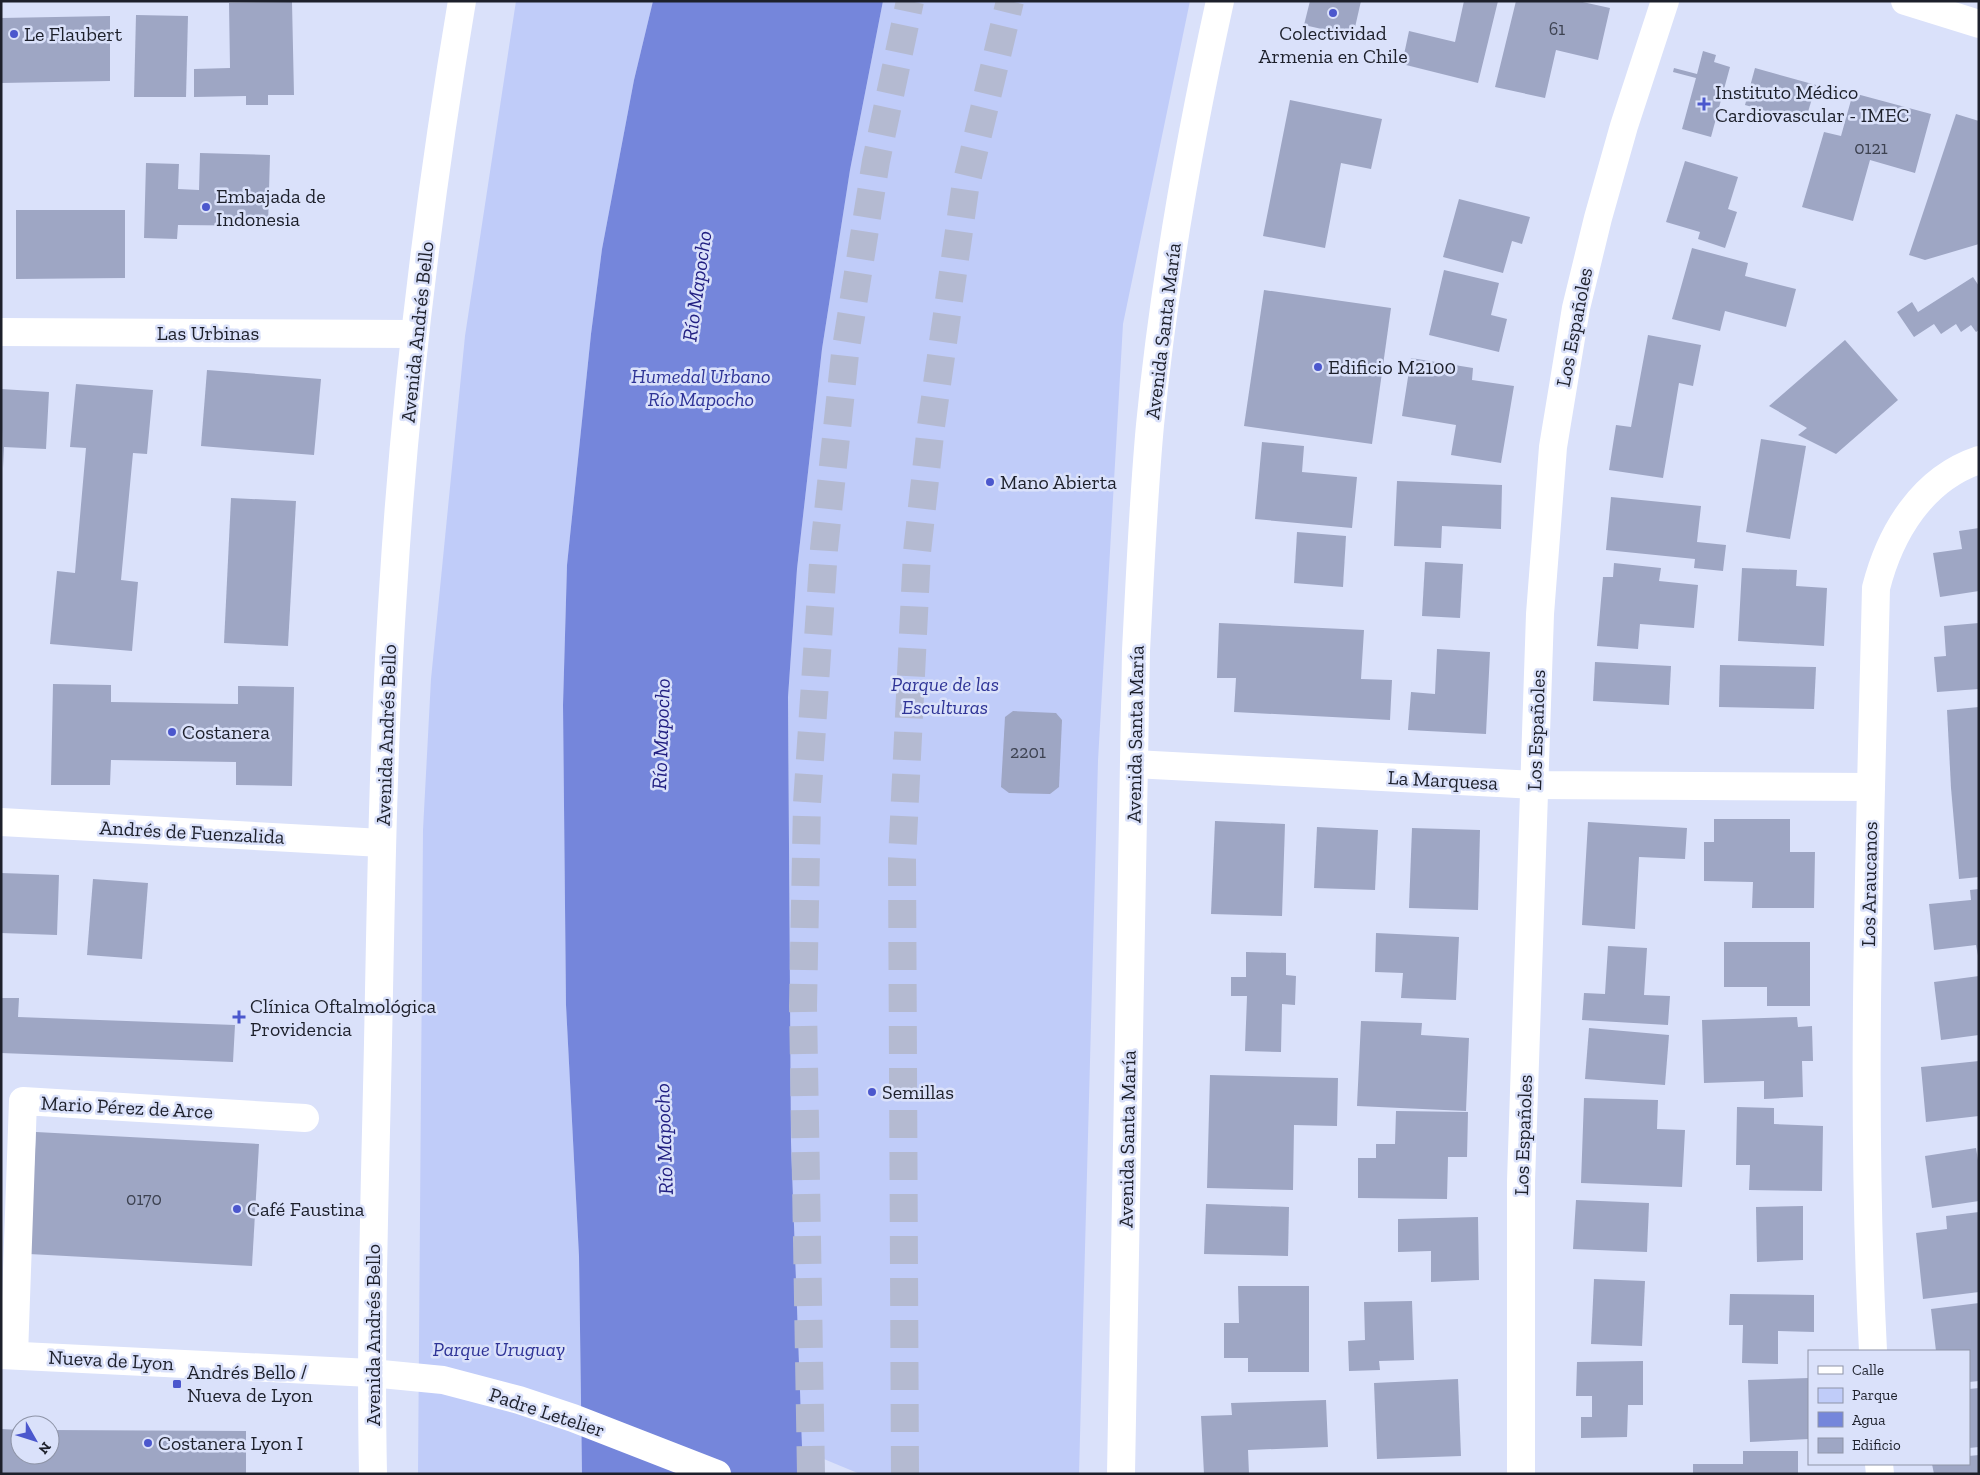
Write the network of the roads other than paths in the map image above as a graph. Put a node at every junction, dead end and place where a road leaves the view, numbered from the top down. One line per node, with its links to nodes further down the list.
1 (462, 1): 7 (street, Avenida Andrés Bello)
2 (1220, 1): 9 (street, Avenida Santa María)
3 (1665, 1): 10 (street, Los Españoles)
4 (1905, 1): 5 (street)
5 (1979, 24)
6 (1, 332): 7 (street, Las Urbinas)
7 (415, 334): 13 (street, Avenida Andrés Bello)
8 (1979, 460): 11 (street, Los Araucanos)
9 (1134, 764): 10 (street, La Marquesa); 21 (street, Avenida Santa María)
10 (1534, 785): 11 (street, La Marquesa); 22 (street, Los Españoles)
11 (1871, 787): 16 (street, Los Araucanos)
12 (1, 822): 13 (street, Andrés de Fuenzalida)
13 (382, 844): 18 (street, Avenida Andrés Bello)
14 (12, 1101): 15 (street, Mario Pérez de Arce); 17 (street, Mario Pérez de Arce)
15 (306, 1118)
16 (1873, 1350)
17 (6, 1352): 18 (street, Nueva de Lyon)
18 (371, 1373): 19 (street, Avenida Andrés Bello); 20 (street, Padre Letelier)
19 (373, 1474)
20 (717, 1474)
21 (1120, 1474)
22 (1521, 1474)

